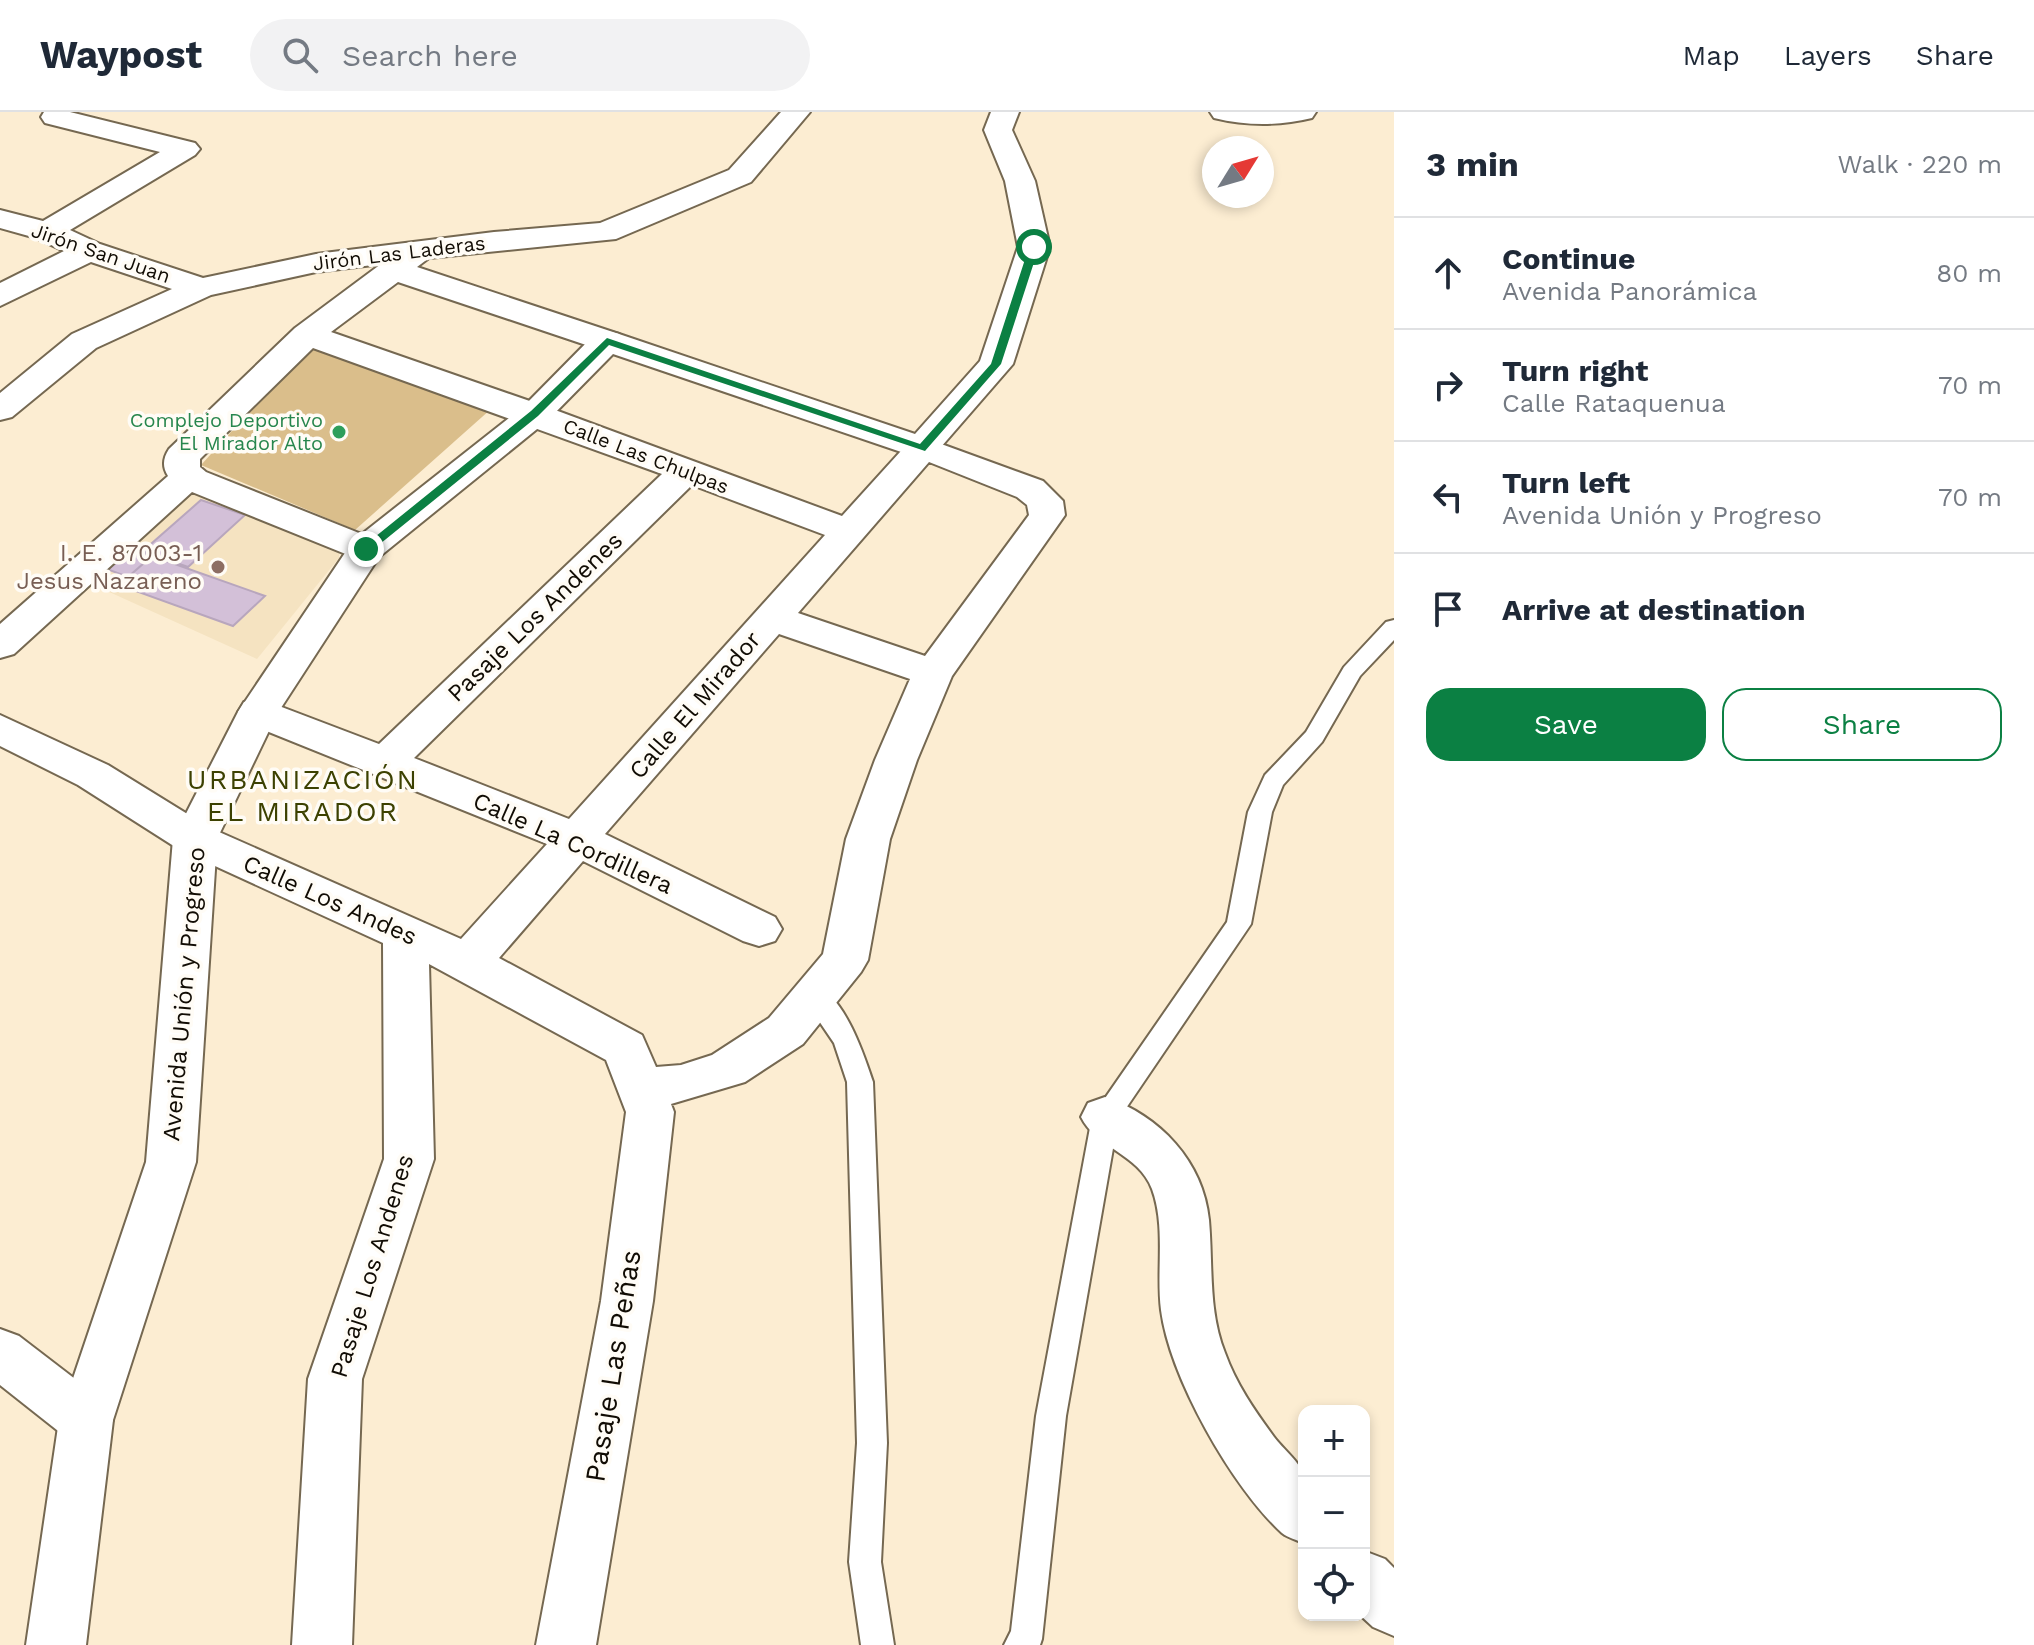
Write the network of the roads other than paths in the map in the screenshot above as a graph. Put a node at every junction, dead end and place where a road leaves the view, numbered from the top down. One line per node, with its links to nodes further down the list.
1 (796, 112): 9 (street, Jirón Las Laderas)
2 (1005, 112): 16 (street, Calle El Mirador)
3 (1224, 112): 4 (street)
4 (1302, 112)
5 (55, 117): 7 (street)
6 (0, 219): 7 (street, Jirón San Juan)
7 (47, 231): 8 (street, Jirón San Juan)
8 (89, 251): 10 (street, Jirón San Juan); 11 (street)
9 (407, 260): 10 (street, Jirón Las Laderas); 12 (street); 13 (street)
10 (201, 288): 14 (street, Jirón Las Laderas)
11 (0, 296)
12 (307, 335): 15 (street, Calle Las Chulpas); 18 (street)
13 (607, 341): 15 (street, Avenida Unión y Progreso); 16 (street)
14 (0, 410)
15 (535, 414): 17 (street, Calle Las Chulpas); 20 (street, Avenida Unión y Progreso)
16 (922, 448): 19 (street, Calle El Mirador); 24 (street)
17 (685, 472): 19 (street, Calle Las Chulpas); 27 (street, Pasaje Los Andenes)
18 (189, 476): 20 (street); 23 (street)
19 (849, 531): 21 (street, Calle El Mirador)
20 (366, 549): 25 (street, Avenida Unión y Progreso)
21 (772, 618): 24 (street); 29 (street, Calle El Mirador)
22 (1394, 627): 35 (lane)
23 (0, 645)
24 (933, 673): 33 (street)
25 (258, 712): 27 (street, Calle La Cordillera); 28 (street, Avenida Unión y Progreso)
26 (0, 729): 28 (street, Calle Los Andes)
27 (384, 763): 29 (street, Calle La Cordillera)
28 (195, 839): 31 (street, Calle Los Andes); 37 (street, Avenida Unión y Progreso)
29 (577, 839): 30 (street, Calle La Cordillera); 32 (street, Calle El Mirador)
30 (759, 929)
31 (406, 934): 32 (street, Calle Los Andes); 42 (street, Pasaje Los Andenes)
32 (468, 962): 34 (street, Calle Los Andes)
33 (815, 996): 34 (street); 44 (lane)
34 (641, 1088): 43 (street, Pasaje Las Peñas)
35 (1105, 1117): 38 (street); 45 (lane)
36 (0, 1353): 37 (street)
37 (86, 1420): 41 (street, Avenida Unión y Progreso)
38 (1298, 1508)
39 (1370, 1585): 40 (street)
40 (1394, 1607)
41 (56, 1645)
42 (322, 1645)
43 (566, 1645)
44 (878, 1645)
45 (1020, 1645)

